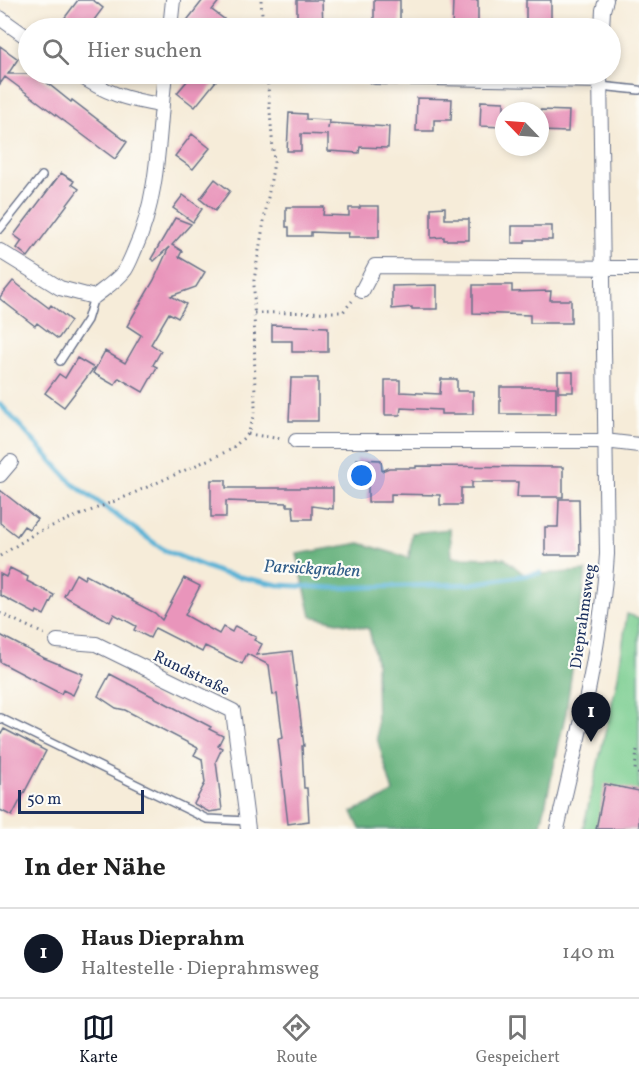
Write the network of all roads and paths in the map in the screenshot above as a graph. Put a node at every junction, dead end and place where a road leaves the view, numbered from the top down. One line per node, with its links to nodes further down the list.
1 (173, 0): 5 (street)
2 (261, 0): 6 (path)
3 (606, 0): 7 (street)
4 (0, 18): 8 (street)
5 (171, 18)
6 (262, 18)
7 (603, 18)
8 (18, 31)
9 (93, 84): 15 (street)
10 (164, 84): 15 (street)
11 (268, 84): 23 (path)
12 (600, 84): 19 (street, Dieprahmsweg)
13 (616, 84): 14 (lane)
14 (639, 90)
15 (161, 105): 22 (street)
16 (42, 176): 17 (lane)
17 (0, 229)
18 (0, 251): 22 (street)
19 (604, 267): 20 (street); 21 (street); 27 (street, Dieprahmsweg)
20 (639, 268)
21 (362, 291): 23 (path)
22 (94, 297): 24 (lane)
23 (254, 313): 25 (path)
24 (60, 361)
25 (248, 434): 26 (path); 31 (path)
26 (296, 441): 27 (street)
27 (605, 441): 28 (street); 38 (street, Dieprahmsweg)
28 (639, 445)
29 (11, 462): 30 (street)
30 (0, 475)
31 (0, 556)
32 (0, 613): 33 (path)
33 (57, 641): 37 (street, Rundstraße)
34 (0, 718): 37 (lane)
35 (637, 750): 36 (path)
36 (639, 774)
37 (248, 825)
38 (557, 829)

